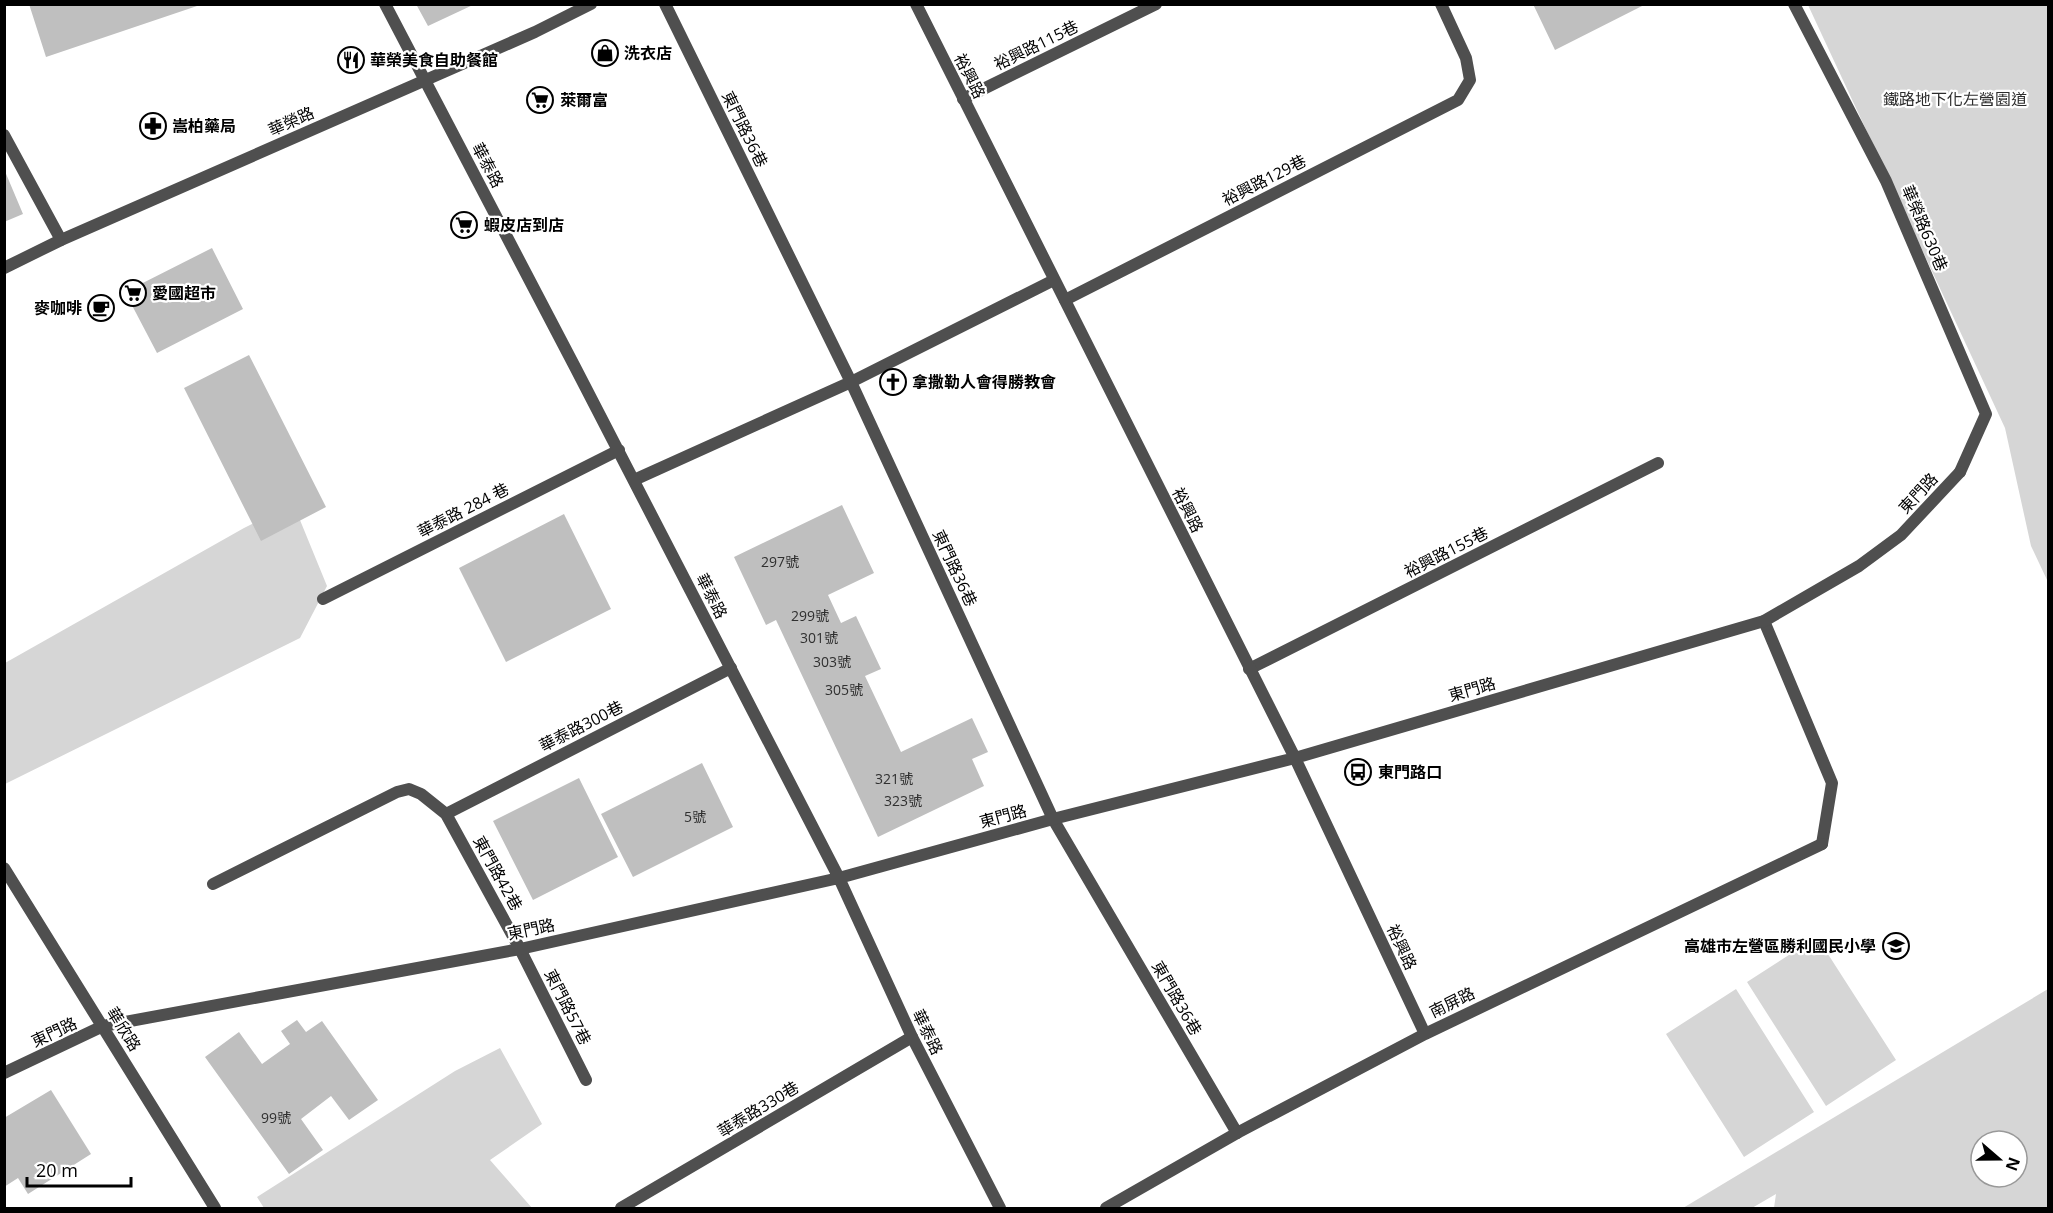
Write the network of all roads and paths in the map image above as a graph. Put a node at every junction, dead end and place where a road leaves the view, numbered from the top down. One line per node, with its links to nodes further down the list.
1 (385, 4): 8 (street, 華泰路)
2 (591, 4): 8 (street, 華榮路)
3 (665, 4): 15 (street, 東門路36巷)
4 (916, 4): 9 (street, 裕興路)
5 (1156, 4): 9 (street, 裕興路115巷)
6 (1441, 4): 14 (street, 裕興路129巷)
7 (1794, 4): 18 (street, 華榮路630巷)
8 (424, 81): 11 (street, 華榮路); 16 (street, 華泰路)
9 (963, 99): 13 (street, 裕興路)
10 (4, 135): 11 (street)
11 (61, 240): 12 (street, 華榮路)
12 (4, 268)
13 (1054, 280): 14 (street, 裕興路); 15 (street)
14 (1065, 300): 23 (street, 裕興路)
15 (851, 382): 19 (street); 26 (street, 東門路36巷)
16 (619, 450): 19 (street, 華泰路); 20 (street, 華泰路 284 巷)
17 (1658, 464): 23 (street, 裕興路155巷)
18 (1960, 472): 21 (street, 東門路)
19 (634, 480): 22 (street, 華泰路)
20 (323, 599)
21 (1764, 621): 24 (street, 東門路); 32 (street, 南屏路)
22 (731, 668): 25 (street, 華泰路300巷); 28 (street, 華泰路)
23 (1249, 669): 24 (street, 裕興路)
24 (1294, 759): 26 (street, 東門路); 32 (street, 裕興路)
25 (446, 814): 29 (street); 30 (street, 東門路42巷)
26 (1053, 819): 28 (street, 東門路); 36 (street, 東門路36巷)
27 (4, 868): 31 (street, 華欣路)
28 (838, 878): 30 (street, 東門路); 33 (street, 華泰路)
29 (213, 884)
30 (520, 949): 31 (street, 東門路); 35 (street, 東門路57巷)
31 (103, 1026): 34 (street, 東門路); 37 (street, 華欣路)
32 (1425, 1034): 36 (street, 南屏路)
33 (912, 1037): 38 (street, 華泰路330巷); 39 (street, 華泰路)
34 (4, 1073)
35 (586, 1080)
36 (1237, 1133): 40 (street, 南屏路)
37 (215, 1209)
38 (621, 1209)
39 (1000, 1209)
40 (1106, 1209)

